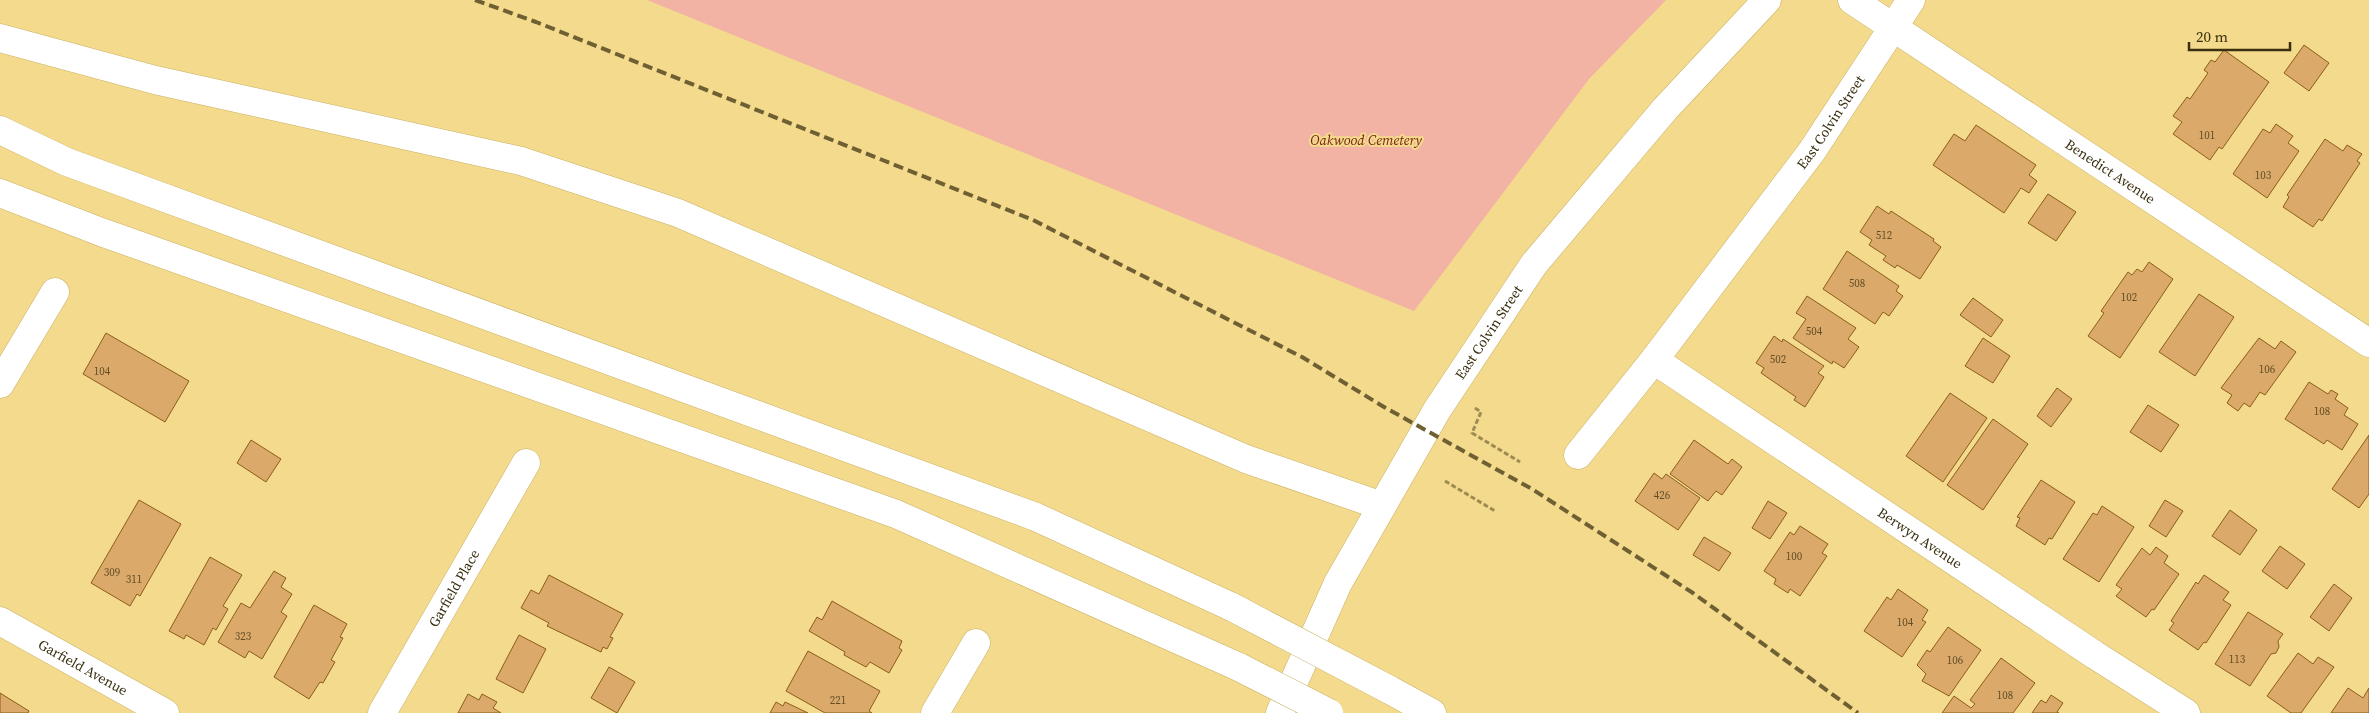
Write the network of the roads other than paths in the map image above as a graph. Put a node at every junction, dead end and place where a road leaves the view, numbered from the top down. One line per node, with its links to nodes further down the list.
1 (1767, 0): 14 (main road, East Colvin Street)
2 (1852, 0): 4 (main road, Benedict Avenue)
3 (1911, 0): 4 (main road, East Colvin Street)
4 (1894, 28): 9 (main road, Benedict Avenue); 10 (main road, East Colvin Street)
5 (0, 38): 14 (main road)
6 (0, 130): 22 (main road, bridge)
7 (0, 193): 21 (main road, bridge)
8 (55, 292): 11 (main road)
9 (2369, 343)
10 (1654, 360): 12 (main road, East Colvin Street); 23 (main road, Berwyn Avenue)
11 (0, 384)
12 (1578, 455)
13 (526, 463): 18 (main road, Garfield Place)
14 (1382, 506): 20 (main road, East Colvin Street)
15 (0, 621): 17 (main road, Garfield Avenue)
16 (976, 643): 19 (main road)
17 (165, 713)
18 (382, 713)
19 (935, 713)
20 (1280, 713)
21 (1329, 713)
22 (1432, 713)
23 (2186, 713)

